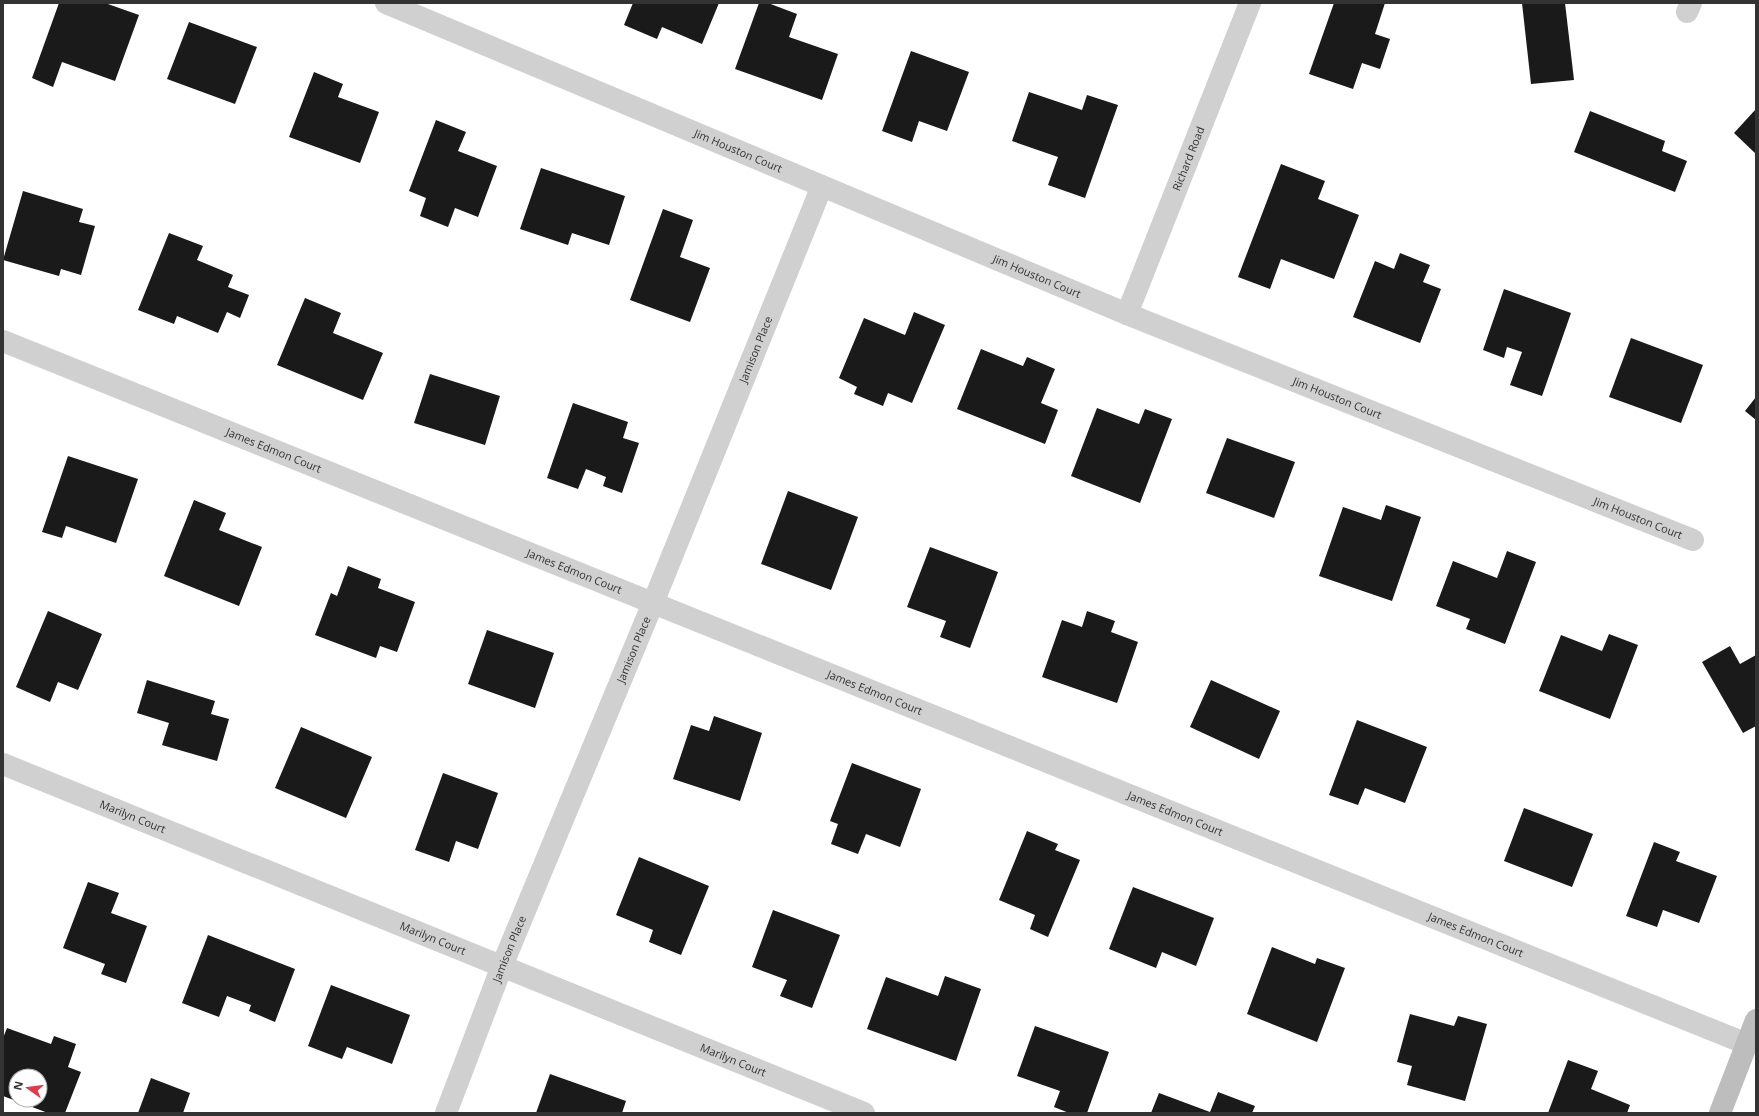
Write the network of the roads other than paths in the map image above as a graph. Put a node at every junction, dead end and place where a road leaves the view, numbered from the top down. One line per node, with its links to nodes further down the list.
1 (386, 3): 3 (street, Jim Houston Court)
2 (1250, 3): 4 (street, Richard Road)
3 (822, 186): 4 (street, Jim Houston Court); 7 (street, Jamison Place)
4 (1127, 314): 6 (street, Jim Houston Court)
5 (3, 341): 7 (street, James Edmon Court)
6 (1693, 540)
7 (653, 603): 9 (street, Jamison Place); 11 (street, James Edmon Court)
8 (3, 764): 9 (street, Marilyn Court)
9 (502, 966): 12 (street, Jamison Place); 13 (street, Marilyn Court)
10 (1756, 1020): 11 (street)
11 (1747, 1044): 14 (street)
12 (446, 1113)
13 (864, 1113)
14 (1720, 1113)

